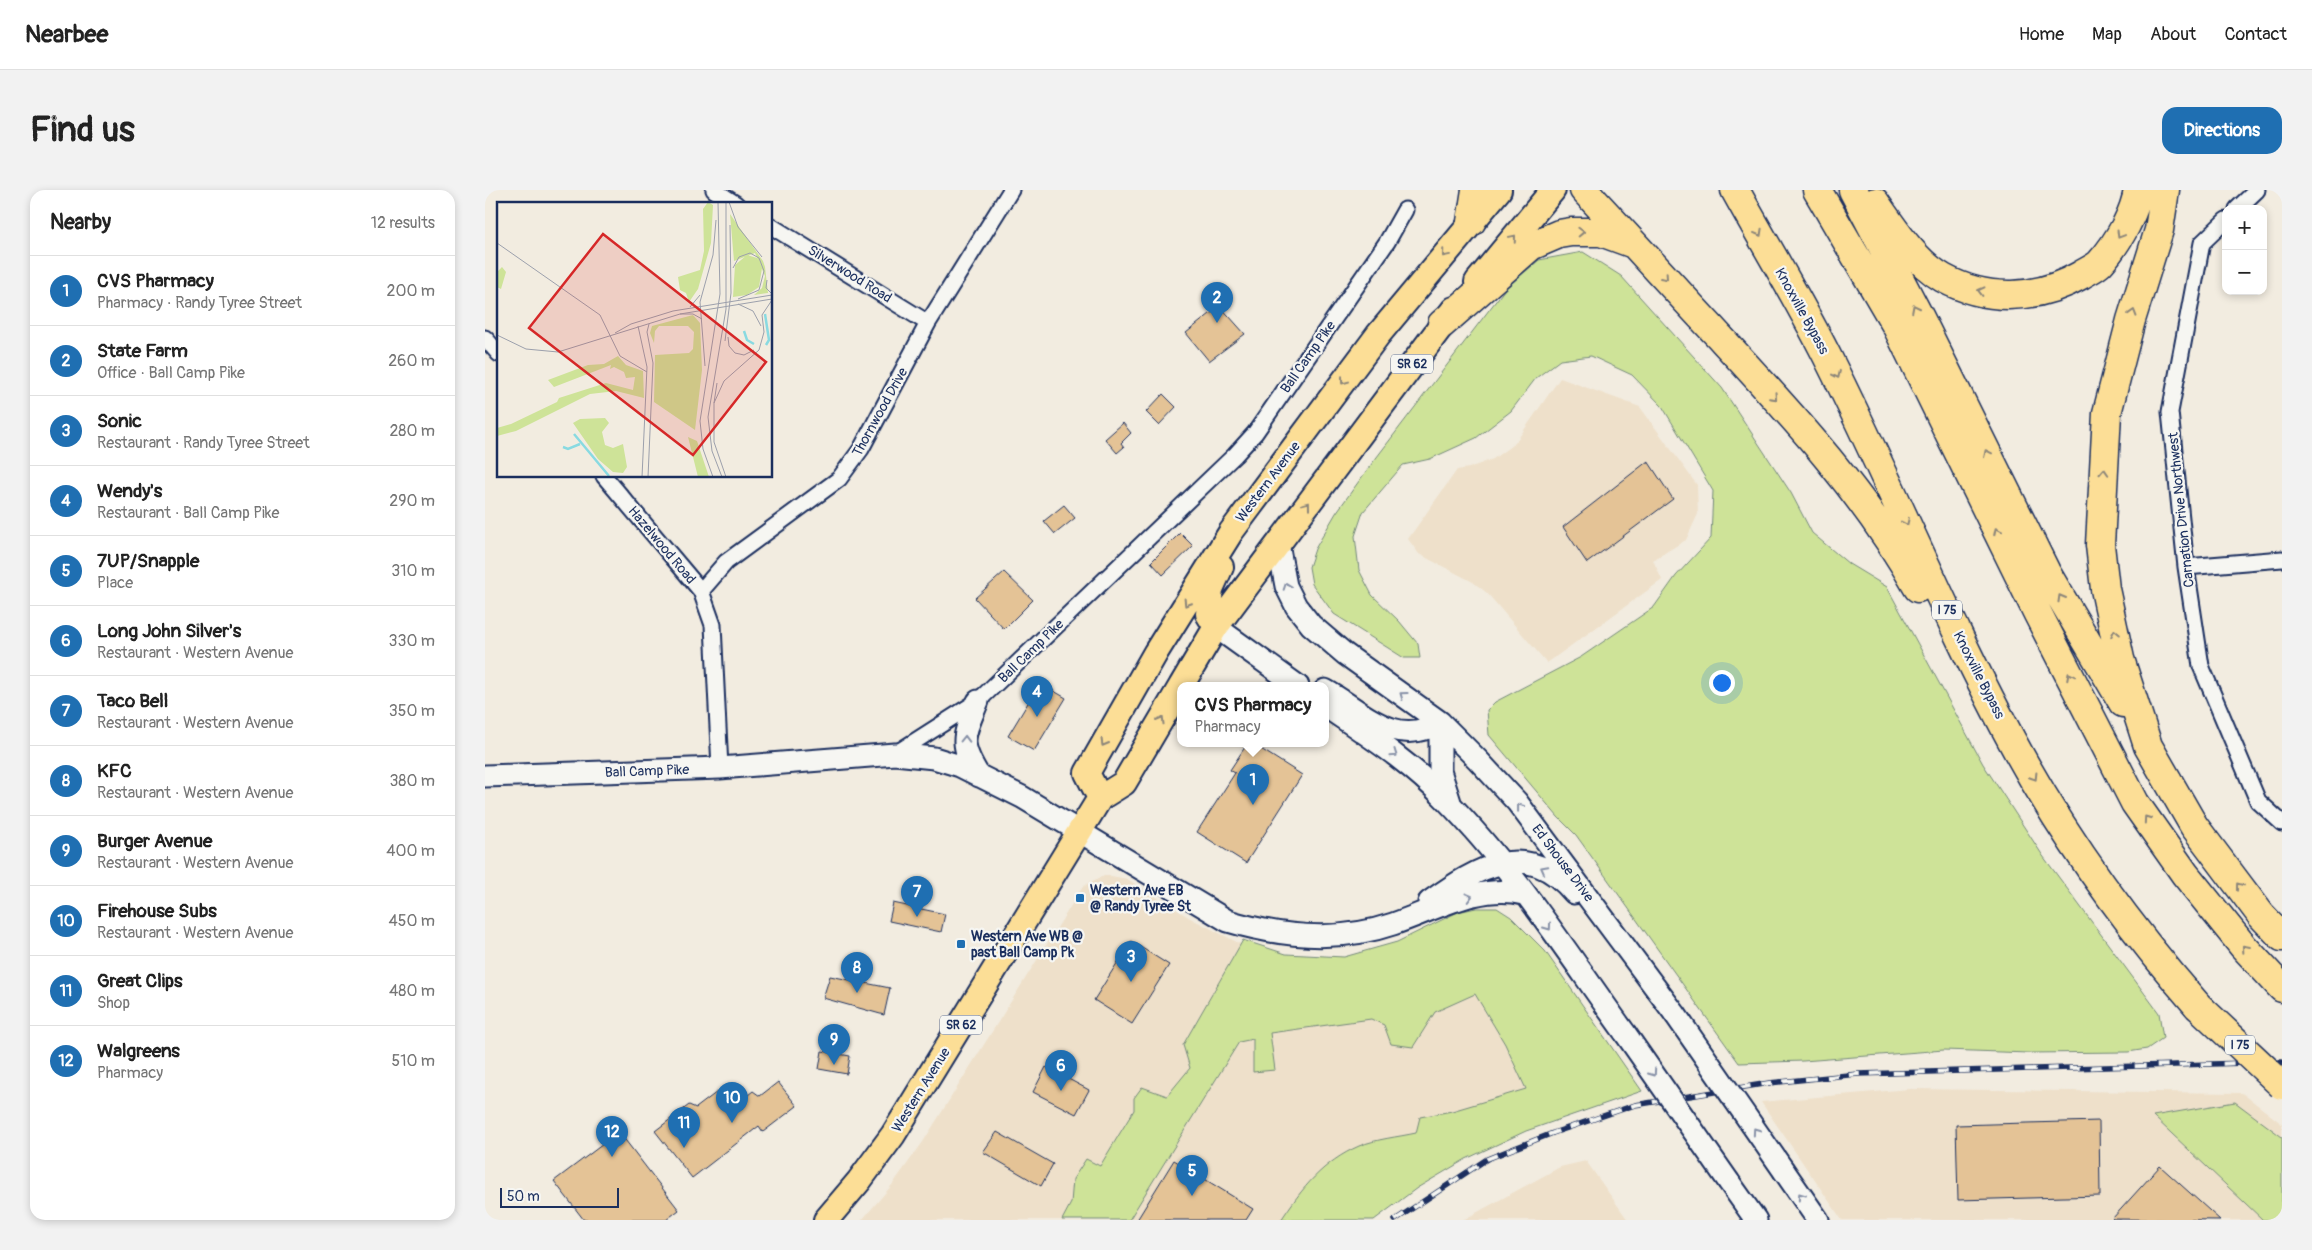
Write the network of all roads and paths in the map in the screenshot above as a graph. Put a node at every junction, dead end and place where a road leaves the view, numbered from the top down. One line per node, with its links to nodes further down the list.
1 (714, 190): 14 (street)
2 (1011, 190): 21 (street, Thornwood Drive)
3 (1476, 190): 17 (highway)
4 (1499, 190): 17 (main road, Western Avenue)
5 (1553, 190): 22 (main road, Western Avenue / SR 62, one-way to 5)
6 (1583, 190): 20 (highway)
7 (1735, 190): 42 (highway, Knoxville Bypass / I 75, one-way to 42)
8 (1817, 190): 56 (highway, one-way to 8)
9 (1853, 190): 41 (highway, one-way to 9)
10 (1867, 190): 11 (highway, one-way to 10)
11 (2138, 190)
12 (2165, 190): 41 (highway, one-way to 12)
13 (2257, 190): 15 (street)
14 (733, 202)
15 (2241, 205)
16 (1405, 210): 38 (street, Ball Camp Pike)
17 (1471, 222): 26 (main road, Western Avenue, one-way to 26)
18 (2222, 224): 29 (street, Carnation Drive Northwest)
19 (773, 227): 21 (street, Silverwood Road)
20 (1637, 246): 22 (highway, one-way to 20); 42 (highway, one-way to 42)
21 (928, 323): 30 (street, Thornwood Drive)
22 (1442, 324): 27 (main road, Western Avenue / SR 62, one-way to 22)
23 (485, 338): 24 (street)
24 (497, 352)
25 (606, 478): 30 (street, Hazelwood Road)
26 (1231, 532): 31 (main road); 47 (main road, Western Avenue, one-way to 47)
27 (1277, 544): 31 (main road, Western Avenue / SR 62); 40 (street, Ed Shouse Drive, one-way to 27)
28 (2282, 558): 29 (street)
29 (2186, 567): 49 (street, Carnation Drive Northwest)
30 (701, 591): 44 (street, Hazelwood Road)
31 (1216, 628): 32 (street); 33 (main road, Western Avenue / SR 62)
32 (1272, 667): 34 (street); 35 (street)
33 (1183, 682)
34 (1293, 682)
35 (1309, 682)
36 (1177, 693): 47 (main road, Western Avenue / SR 62, one-way to 36)
37 (1329, 693): 40 (street)
38 (978, 701): 43 (street, Ball Camp Pike); 46 (street, one-way to 38)
39 (1329, 709): 48 (street, one-way to 48)
40 (1440, 722): 48 (street); 55 (street, Ed Shouse Drive, one-way to 40)
41 (2148, 746): 54 (highway, one-way to 41)
42 (2019, 753): 57 (highway, Knoxville Bypass / I 75, one-way to 57, bridge)
43 (895, 754): 44 (street, Ball Camp Pike); 46 (street)
44 (720, 768): 45 (street, Ball Camp Pike)
45 (485, 776)
46 (979, 776): 50 (street)
47 (1100, 798): 50 (main road, Western Avenue / SR 62)
48 (1452, 806): 51 (street)
49 (2282, 823)
50 (1079, 833): 53 (street); 58 (main road, Western Avenue / SR 62)
51 (1501, 862): 52 (street); 53 (street); 55 (street, one-way to 51)
52 (1524, 894): 53 (street, one-way to 52); 59 (street, one-way to 59, bridge)
53 (1407, 919)
54 (2282, 937)
55 (1639, 963): 60 (street, Ed Shouse Drive, one-way to 55, bridge)
56 (2280, 986)
57 (2282, 1085)
58 (826, 1220)
59 (1757, 1220)
60 (1818, 1220)

